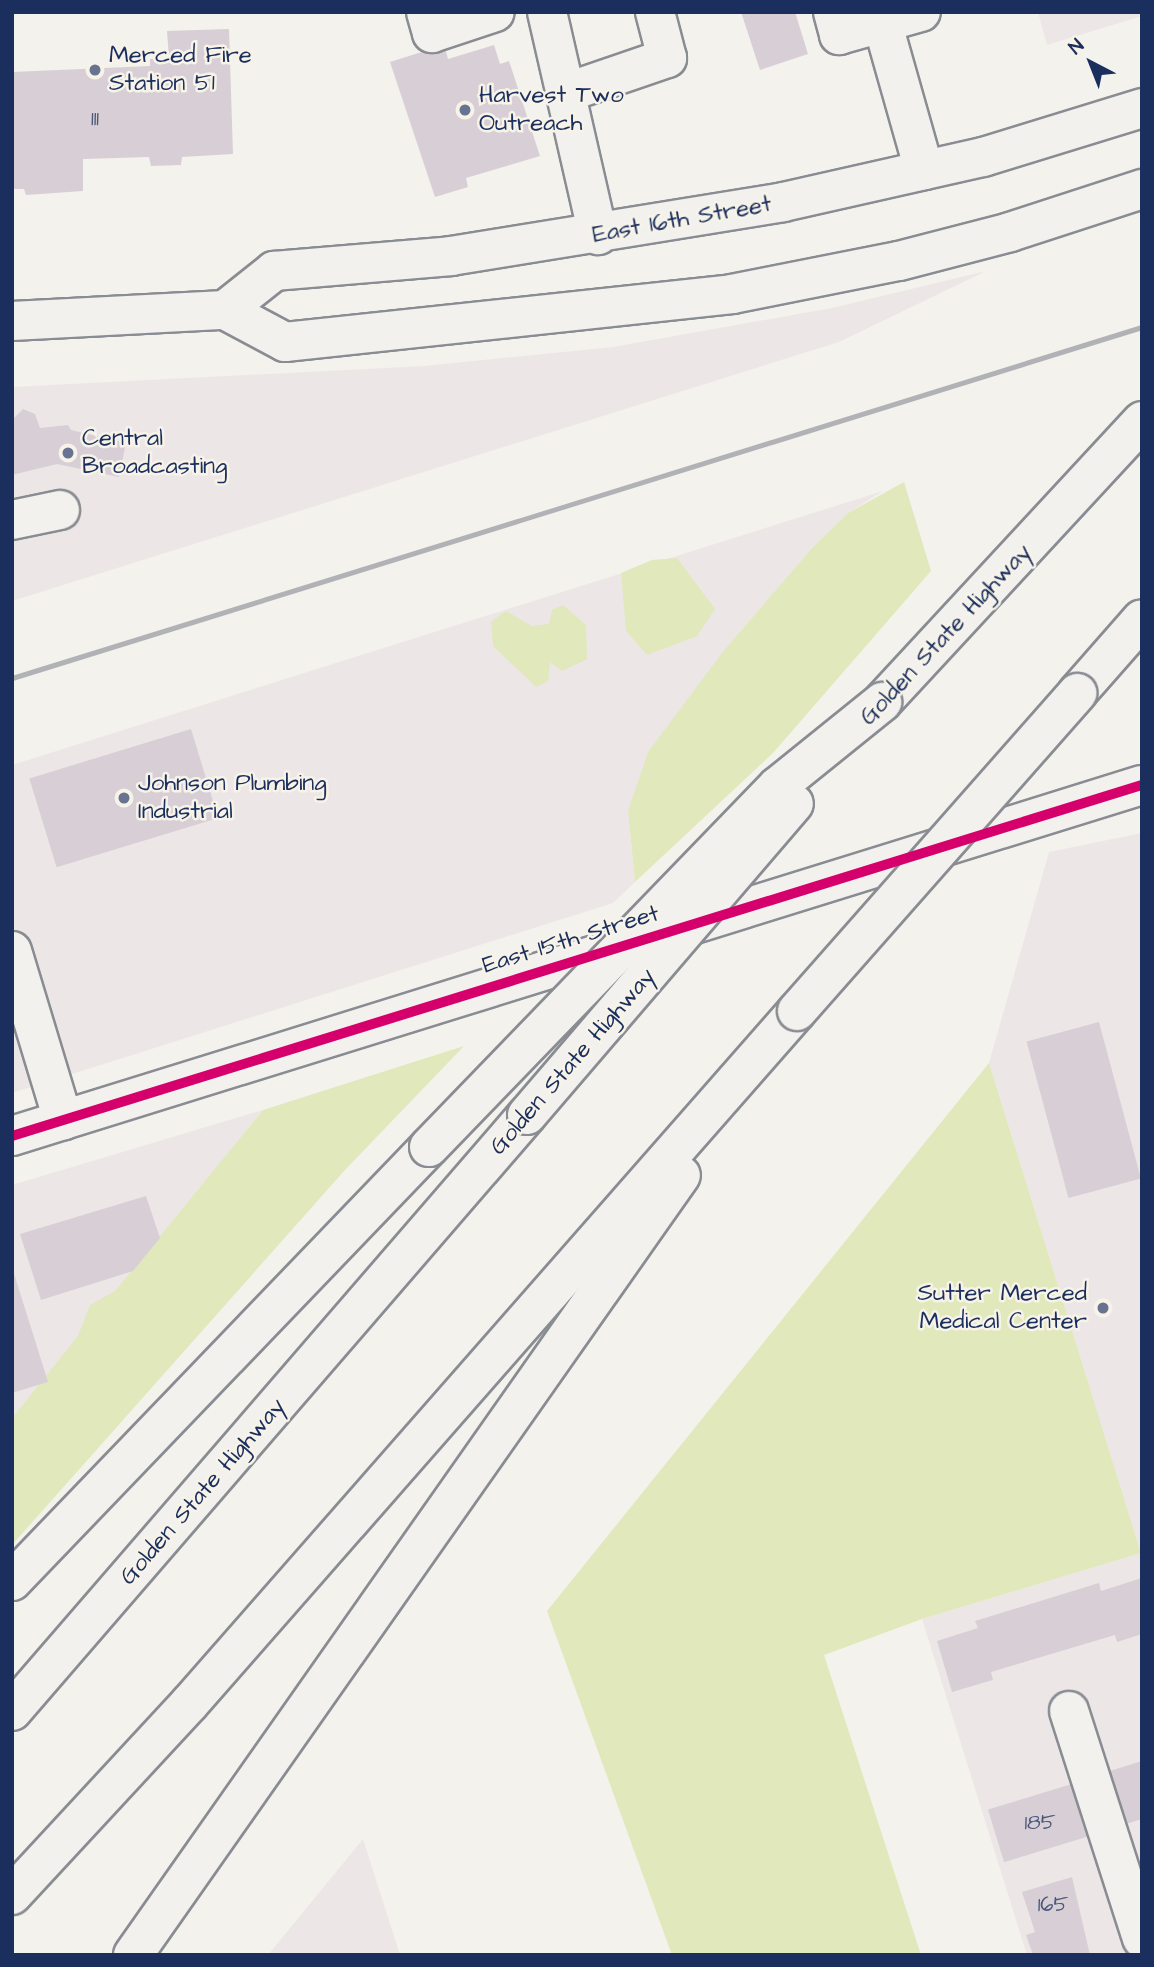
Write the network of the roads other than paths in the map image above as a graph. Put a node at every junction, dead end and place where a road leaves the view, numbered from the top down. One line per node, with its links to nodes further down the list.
1 (426, 12): 2 (main road)
2 (495, 12)
3 (547, 12): 8 (main road)
4 (655, 12): 8 (main road)
5 (832, 12): 7 (main road)
6 (921, 12): 7 (main road)
7 (883, 25): 10 (main road)
8 (565, 93): 12 (main road)
9 (1142, 108): 10 (main road, East 16th Street)
10 (924, 170): 12 (main road, East 16th Street)
11 (1142, 189): 13 (main road)
12 (598, 235): 13 (main road, East 16th Street)
13 (225, 310): 14 (main road)
14 (12, 321)
15 (1142, 421): 19 (main road, Golden State Highway)
16 (60, 510): 17 (main road)
17 (12, 520)
18 (1142, 619): 22 (main road, bridge)
19 (881, 702): 25 (main road, bridge); 26 (main road, Golden State Highway, bridge)
20 (1142, 785): 23 (main road, East 15th Street)
21 (12, 951): 23 (main road)
22 (797, 1010): 28 (main road); 30 (main road)
23 (63, 1120): 24 (main road, East 15th Street)
24 (12, 1136)
25 (12, 1581)
26 (12, 1711)
27 (1069, 1712): 29 (main road)
28 (12, 1895)
29 (1142, 1939)
30 (133, 1955)

